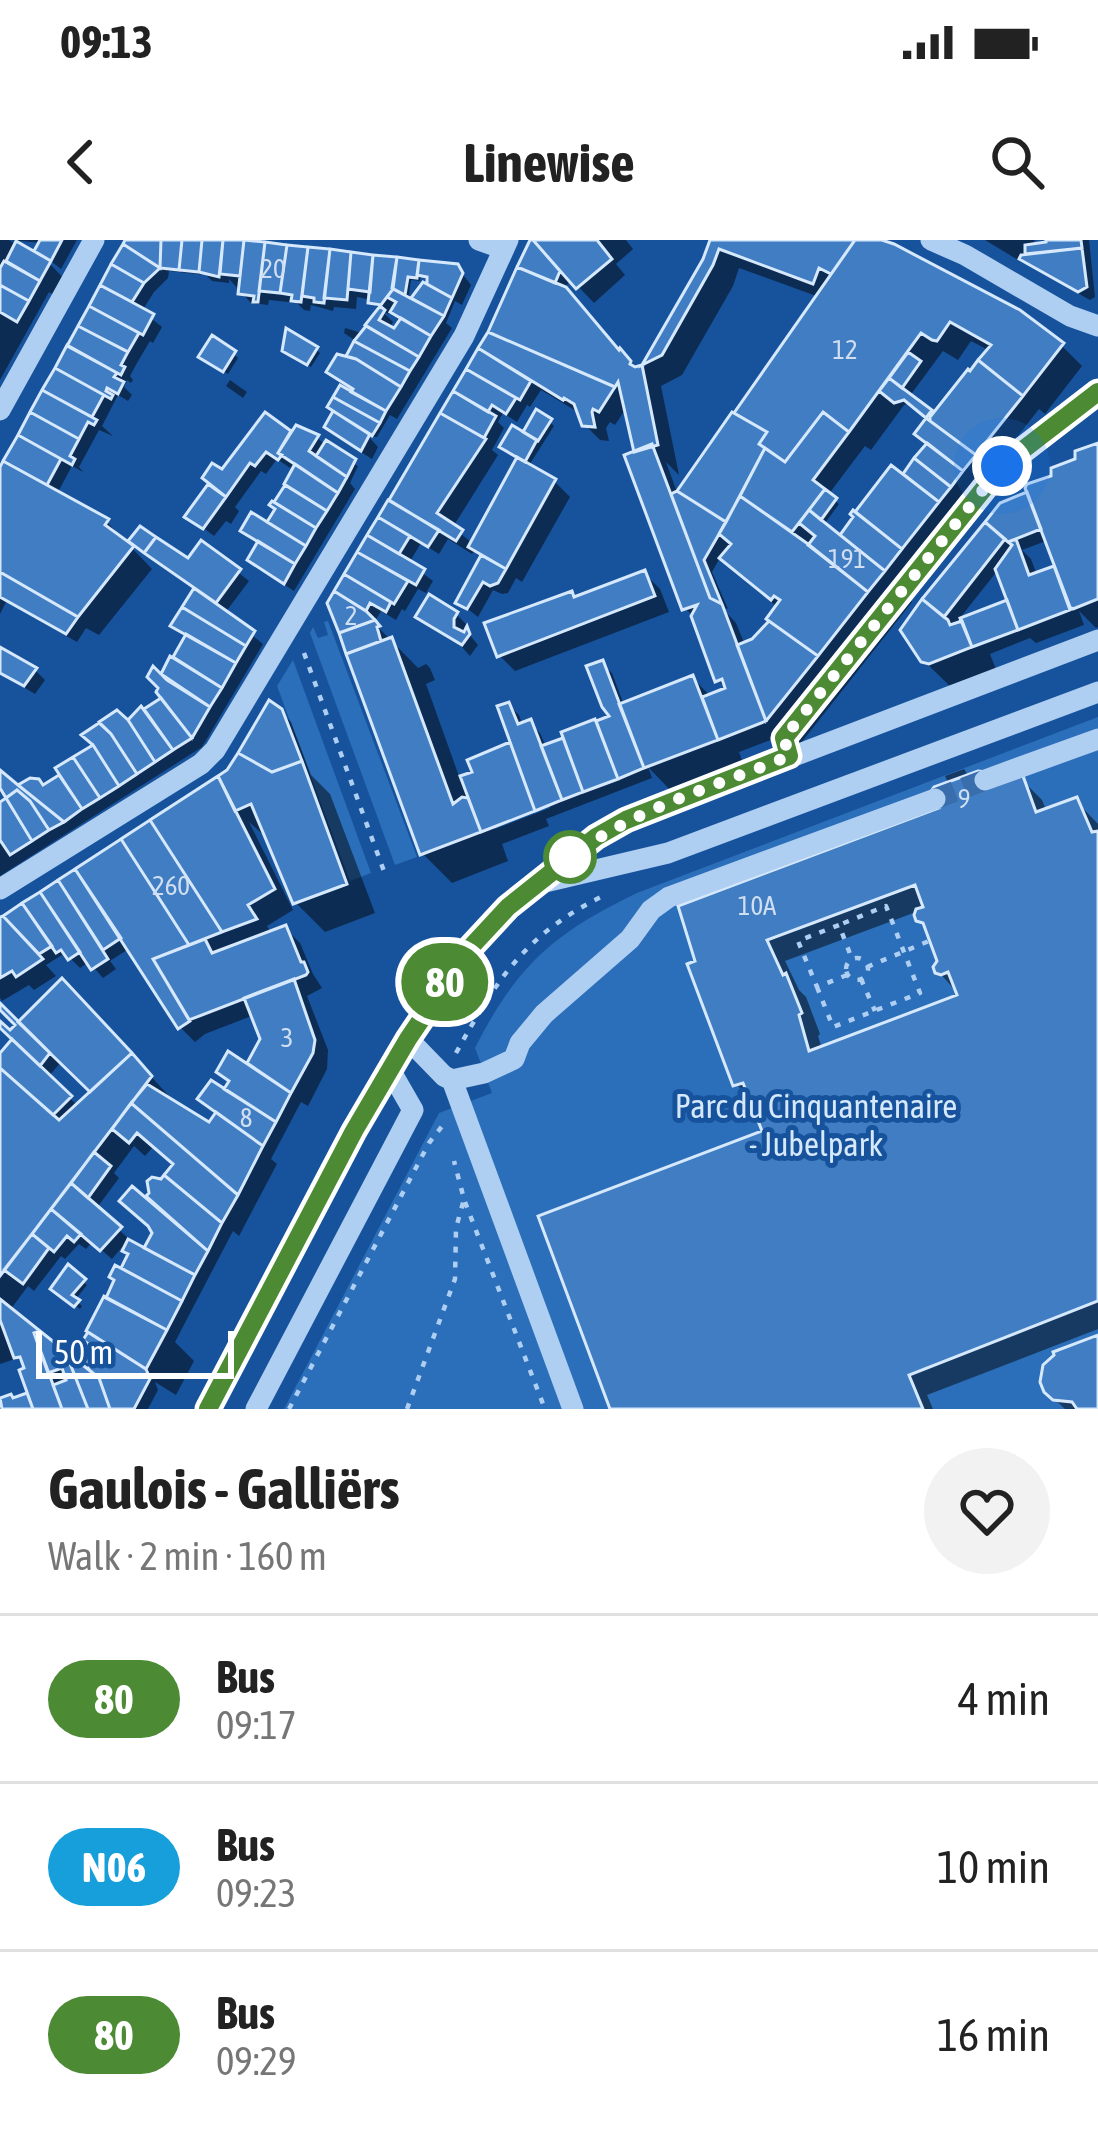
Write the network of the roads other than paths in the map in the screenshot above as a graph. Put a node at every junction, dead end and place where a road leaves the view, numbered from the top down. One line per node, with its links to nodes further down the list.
1 (94, 240): 7 (street)
2 (479, 240): 4 (street)
3 (932, 240): 5 (street)
4 (506, 245): 15 (street)
5 (1098, 326)
6 (1098, 392): 11 (street)
7 (0, 410)
8 (1098, 640): 11 (street)
9 (1098, 692): 14 (street)
10 (1098, 739): 12 (street)
11 (789, 756): 14 (street)
12 (985, 780)
13 (935, 799): 18 (street)
14 (532, 886): 16 (street)
15 (0, 889)
16 (408, 1039): 17 (street); 18 (street)
17 (390, 1070): 19 (street); 20 (street)
18 (452, 1080): 21 (street)
19 (208, 1409)
20 (256, 1409)
21 (573, 1409)

